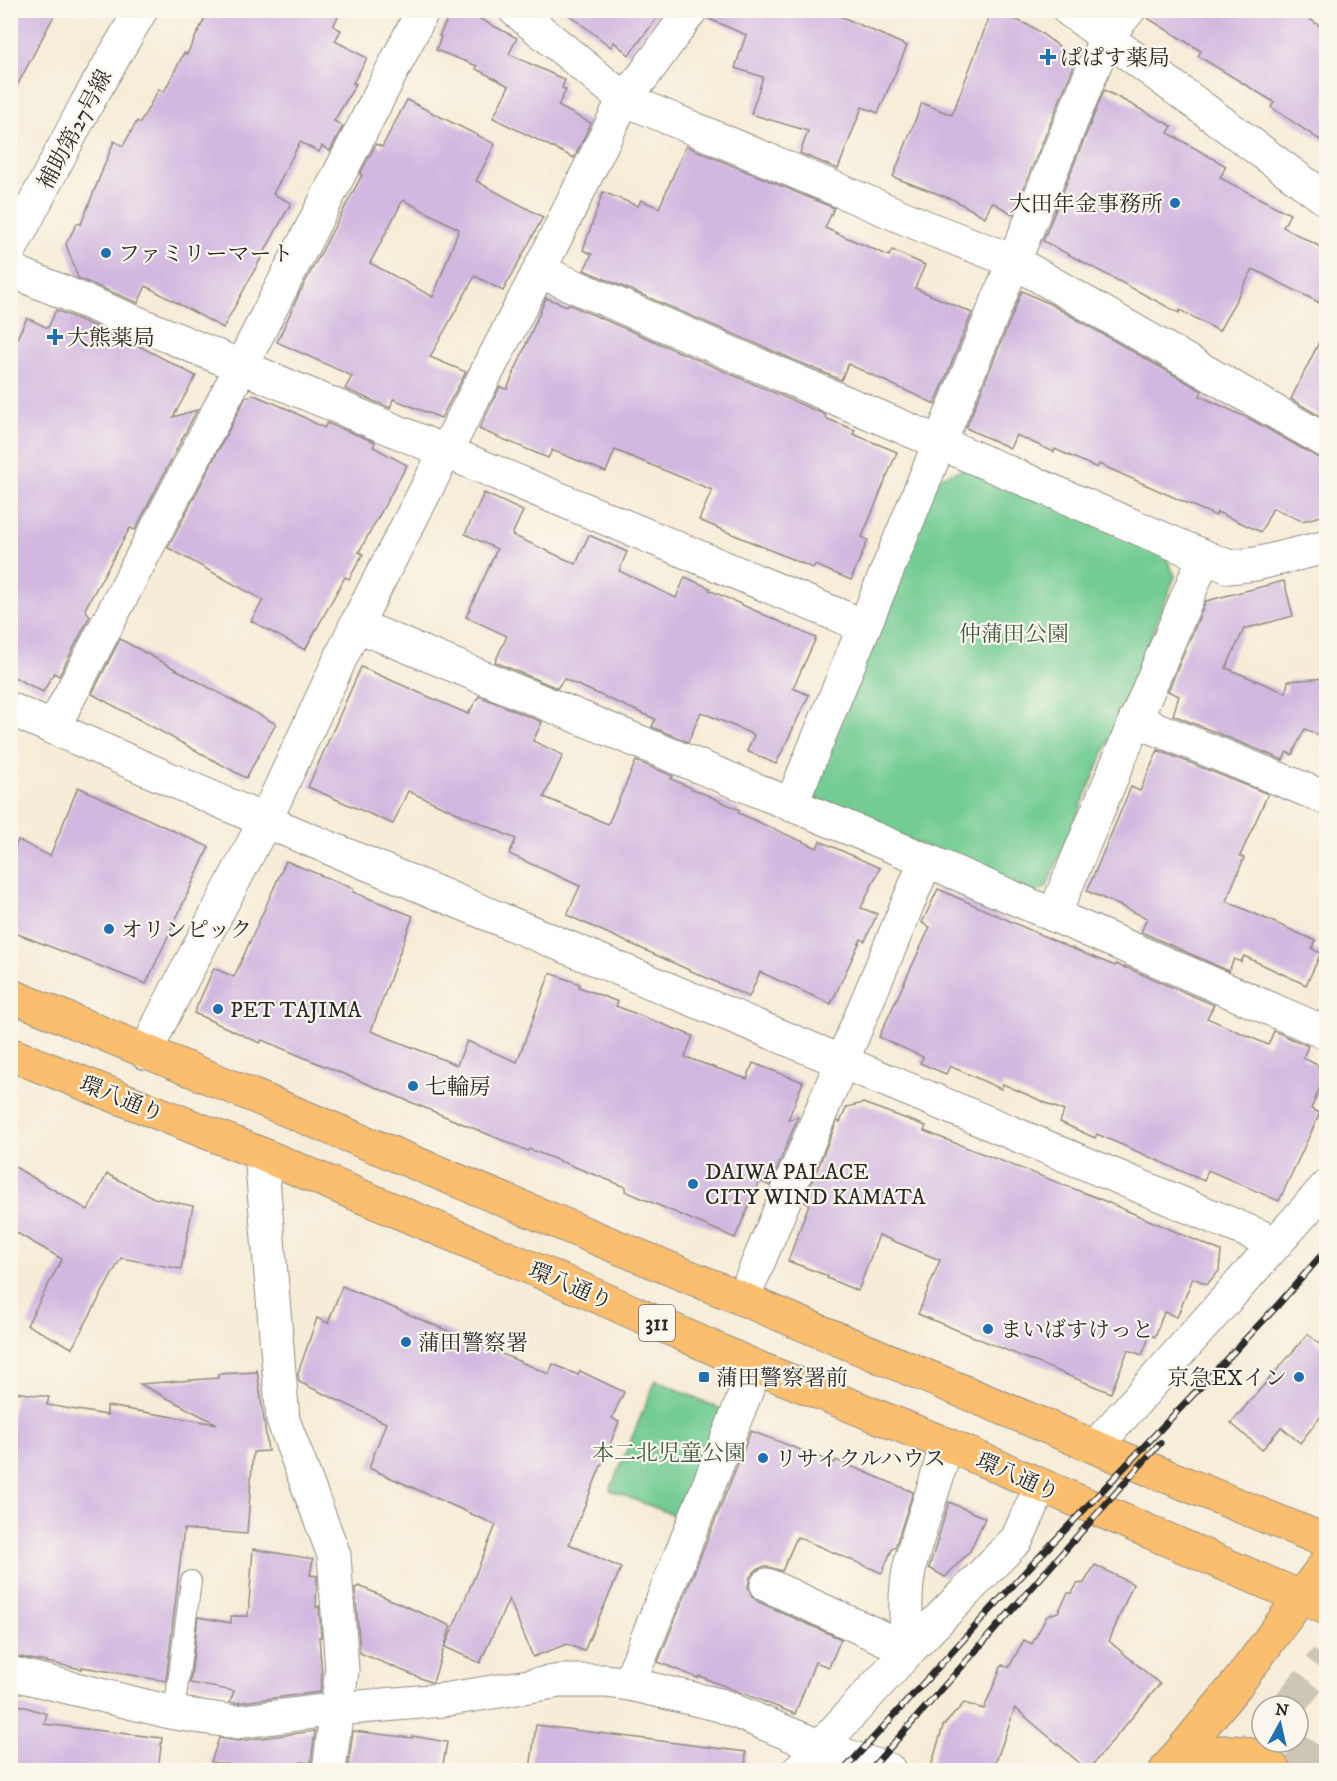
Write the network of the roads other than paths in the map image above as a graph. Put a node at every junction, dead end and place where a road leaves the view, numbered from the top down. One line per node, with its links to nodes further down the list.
1 (141, 10): 10 (street, 補助第27号線)
2 (423, 10): 14 (street)
3 (515, 10): 8 (street)
4 (691, 10): 8 (street)
5 (1069, 10): 7 (street)
6 (1129, 10): 7 (street)
7 (1107, 38): 9 (street); 11 (street)
8 (624, 99): 11 (street); 13 (street)
9 (1326, 200)
10 (10, 250)
11 (1013, 261): 15 (street); 16 (street)
12 (10, 270): 14 (street)
13 (538, 271): 16 (street); 17 (street)
14 (241, 366): 17 (street); 24 (street)
15 (1326, 441)
16 (939, 443): 19 (street); 21 (street)
17 (446, 453): 20 (street); 21 (street)
18 (1326, 547): 19 (street)
19 (1204, 557): 23 (street)
20 (356, 625): 26 (street); 27 (street)
21 (864, 626): 26 (street)
22 (10, 709): 24 (street)
23 (1135, 720): 25 (street); 29 (street)
24 (53, 728): 27 (street)
25 (1326, 798)
26 (791, 805): 28 (street)
27 (265, 821): 32 (street); 34 (street)
28 (926, 860): 29 (street); 34 (street)
29 (1054, 915): 31 (street)
30 (10, 995): 32 (main road, 311)
31 (1326, 1033)
32 (146, 1053): 38 (main road, 311)
33 (10, 1054): 35 (main road, 環八通り / 311)
34 (841, 1061): 37 (street); 38 (street)
35 (261, 1154): 39 (main road, 環八通り / 311); 51 (street)
36 (1326, 1187): 37 (street)
37 (1276, 1243): 41 (street)
38 (743, 1299): 41 (main road, 311)
39 (756, 1367): 40 (main road, 環八通り / 311); 50 (street)
40 (946, 1444): 42 (main road, 環八通り / 311); 48 (street)
41 (1095, 1447): 43 (main road, 311)
42 (1041, 1486): 47 (main road, 環八通り / 311); 48 (street)
43 (1326, 1541)
44 (1326, 1563): 47 (main road)
45 (191, 1581): 52 (lane)
46 (767, 1586): 48 (street)
47 (1314, 1602): 57 (main road)
48 (909, 1650): 53 (street)
49 (10, 1673): 52 (street)
50 (629, 1684): 51 (street); 53 (street)
51 (337, 1709): 52 (street); 54 (street)
52 (174, 1713)
53 (821, 1747): 55 (street); 56 (street)
54 (329, 1770)
55 (799, 1770)
56 (889, 1770)
57 (1166, 1770): 58 (main road)
58 (1274, 1770)

